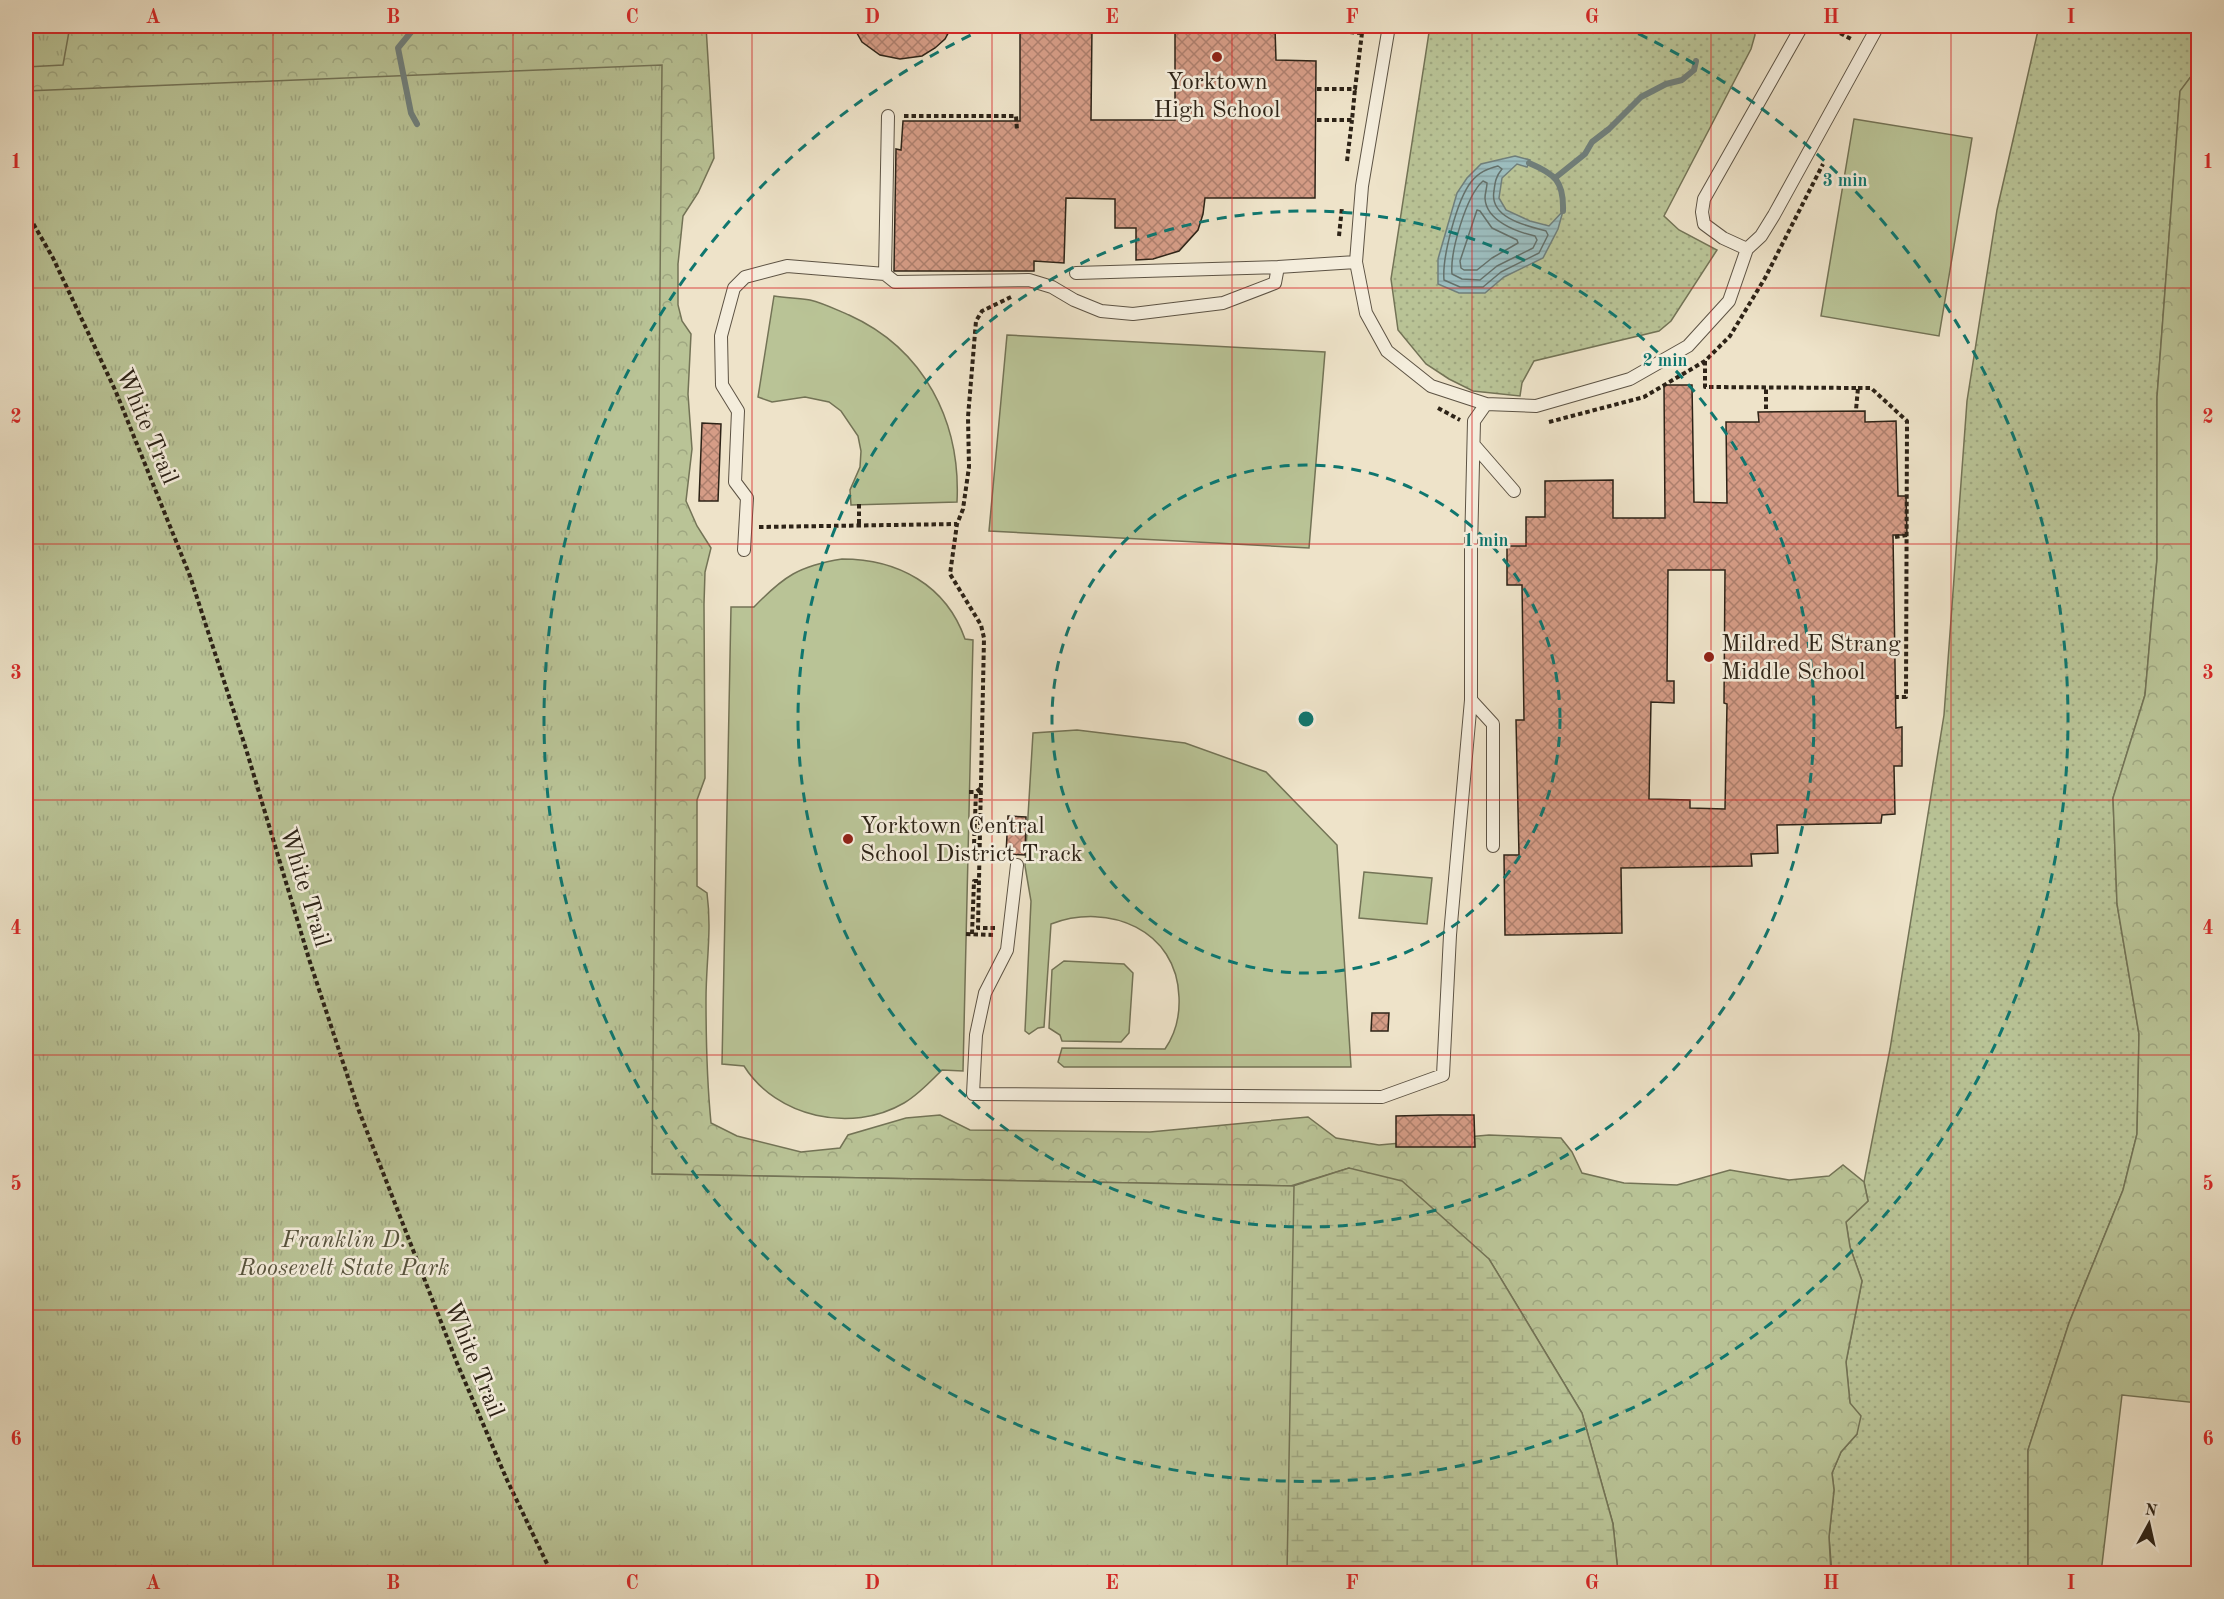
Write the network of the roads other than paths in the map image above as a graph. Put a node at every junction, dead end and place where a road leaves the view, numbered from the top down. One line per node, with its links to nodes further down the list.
1 (1389, 26): 6 (lane)
2 (1802, 26): 5 (lane)
3 (1878, 26): 5 (lane)
4 (888, 116): 9 (lane)
5 (1748, 249): 10 (lane)
6 (1356, 262): 7 (lane); 10 (lane)
7 (1278, 267): 8 (lane); 9 (lane)
8 (1076, 273)
9 (885, 274): 13 (lane)
10 (1486, 404): 11 (lane)
11 (1474, 445): 12 (lane); 14 (lane)
12 (1514, 491)
13 (744, 550)
14 (1472, 700): 15 (lane); 16 (lane)
15 (1493, 846)
16 (1017, 865)

